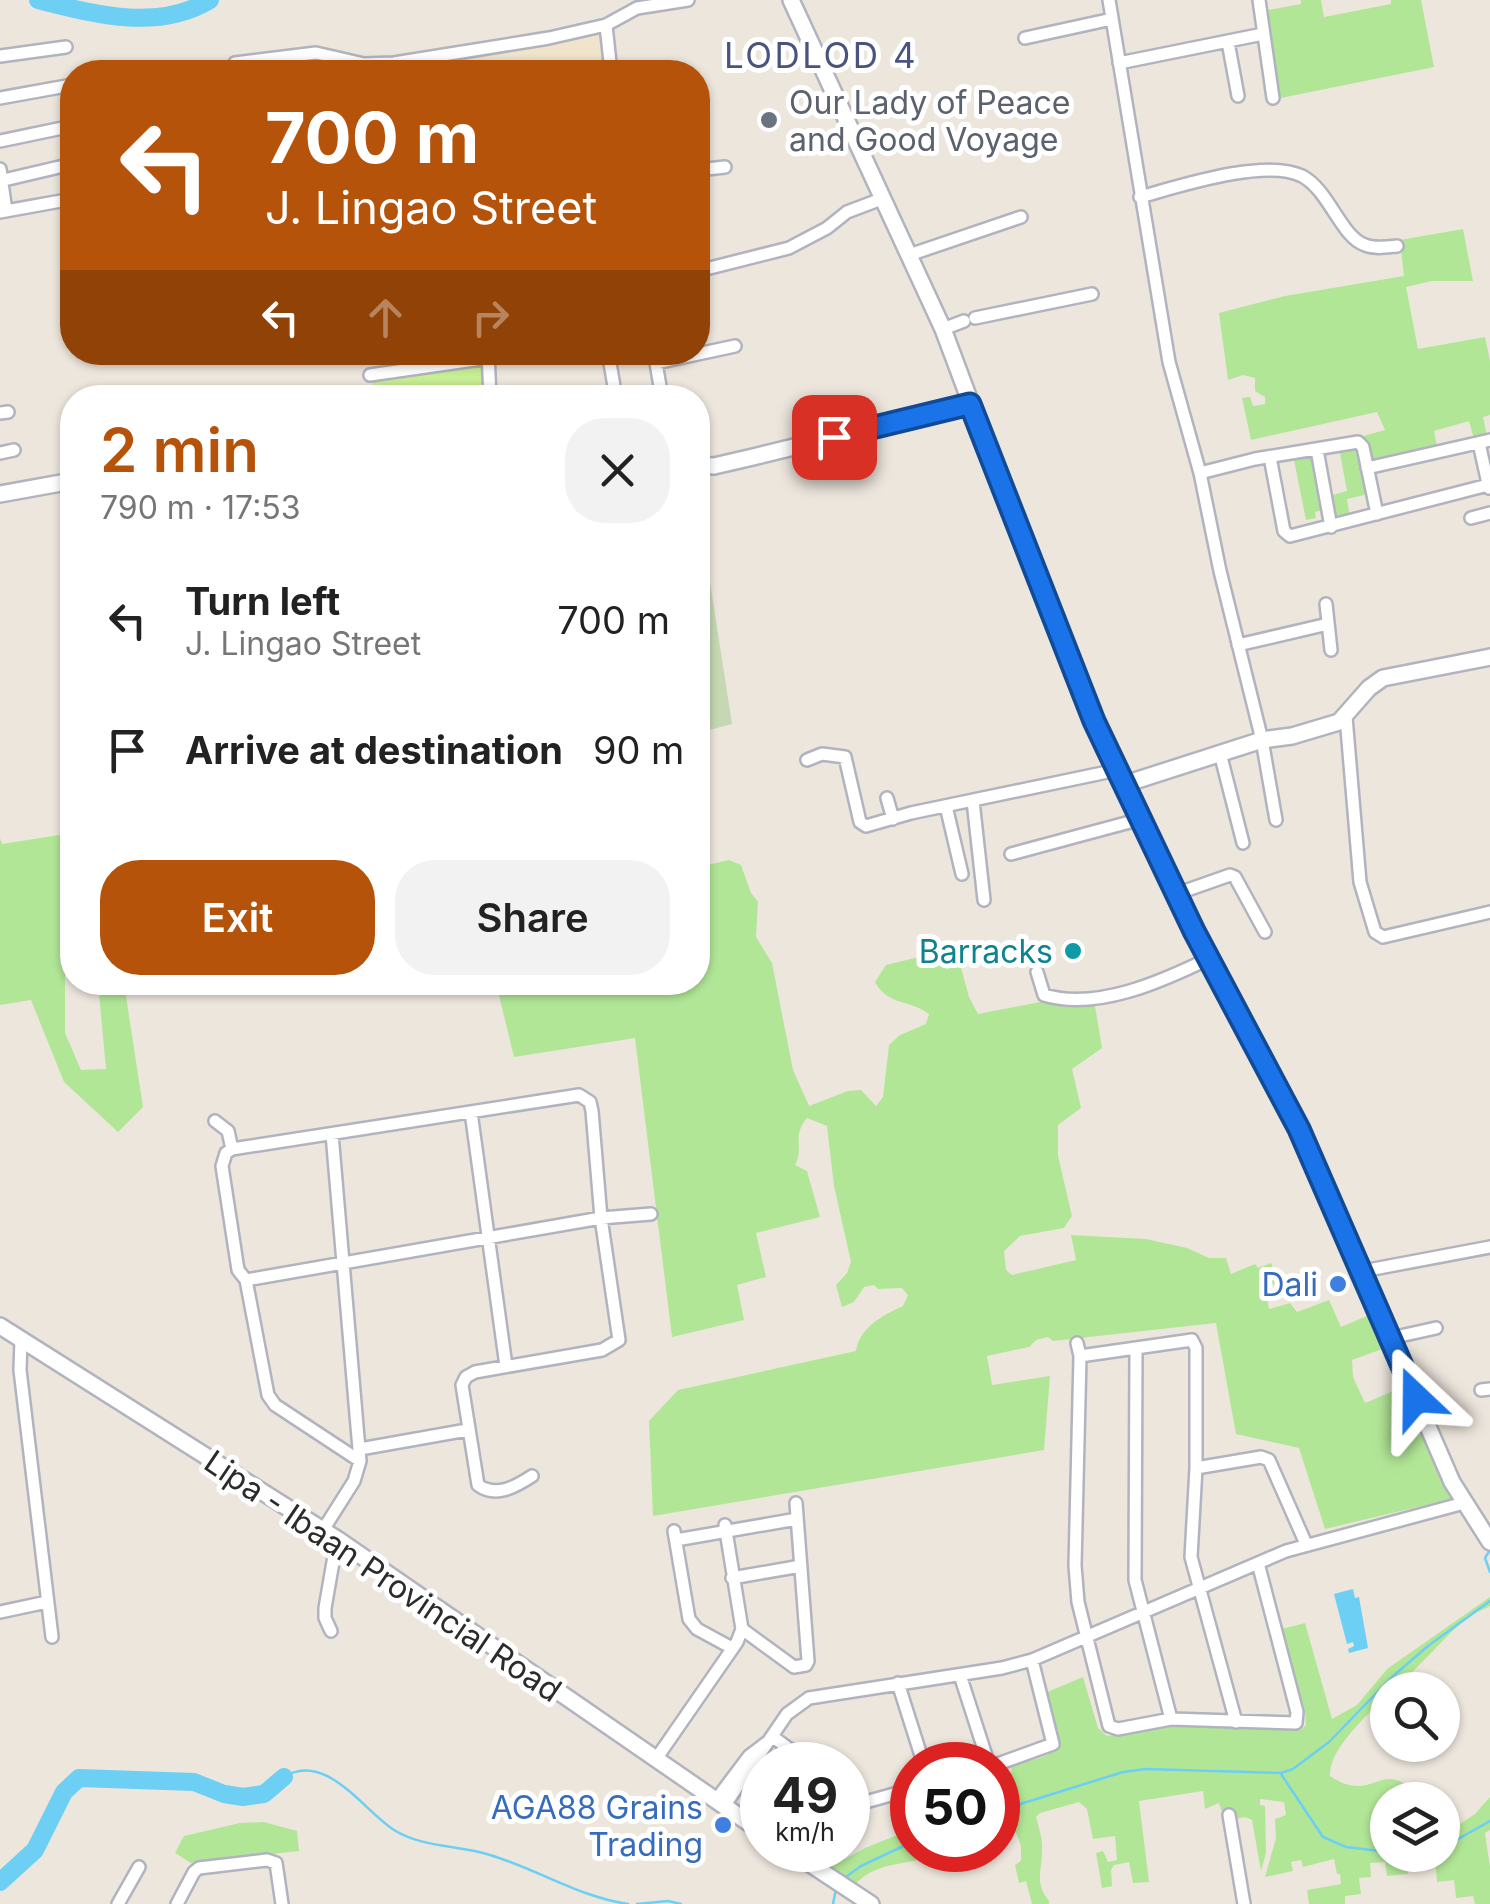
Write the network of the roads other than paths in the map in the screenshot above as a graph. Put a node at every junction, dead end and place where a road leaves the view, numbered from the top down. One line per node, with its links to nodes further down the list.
1 (688, 0): 6 (street)
2 (791, 0): 28 (main road)
3 (1110, 0): 5 (street)
4 (1259, 0): 7 (street)
5 (1112, 20): 8 (street); 16 (street)
6 (606, 25): 14 (street); 15 (street)
7 (1263, 34): 9 (street); 20 (street)
8 (1026, 38)
9 (1228, 42): 16 (street); 18 (street)
10 (66, 47): 11 (street)
11 (0, 56)
12 (255, 60): 13 (street)
13 (348, 60)
14 (413, 60)
15 (610, 60)
16 (1119, 63): 27 (street)
17 (60, 86): 19 (street)
18 (1238, 96)
19 (0, 98)
20 (1274, 98)
21 (60, 128): 22 (street)
22 (0, 141)
23 (60, 166): 26 (street)
24 (724, 167): 25 (street)
25 (710, 169)
26 (1, 177): 30 (street)
27 (1140, 196): 32 (street); 51 (street)
28 (884, 198): 33 (main road); 34 (street)
29 (60, 201): 30 (street)
30 (3, 212)
31 (1021, 217): 33 (street)
32 (1396, 246)
33 (910, 255): 36 (main road)
34 (710, 268)
35 (1092, 294): 36 (street)
36 (943, 329): 43 (main road)
37 (735, 346): 38 (street)
38 (710, 351)
39 (411, 365): 41 (street)
40 (434, 365): 41 (street)
41 (412, 369): 42 (street)
42 (370, 375)
43 (970, 404): 49 (main road); 68 (main road)
44 (1484, 442): 50 (street); 53 (street)
45 (14, 450): 47 (street)
46 (1317, 450): 48 (street); 50 (street); 58 (street)
47 (0, 452)
48 (1270, 457): 51 (street); 58 (street)
49 (710, 466)
50 (1368, 468): 56 (street)
51 (1200, 472): 61 (street)
52 (60, 483): 54 (main road)
53 (1489, 489): 56 (street)
54 (0, 494)
55 (1490, 513): 57 (street)
56 (1377, 514): 58 (street)
57 (1471, 518)
58 (1331, 527)
59 (1326, 604): 60 (street)
60 (1328, 624): 61 (street); 62 (street)
61 (1238, 644): 65 (street)
62 (1331, 650)
63 (1490, 657): 64 (main road)
64 (1346, 717): 65 (main road); 80 (street)
65 (1262, 740): 66 (main road); 74 (street)
66 (1220, 753): 68 (main road); 75 (street)
67 (807, 760): 72 (street)
68 (1121, 777): 70 (street); 73 (main road)
69 (887, 798): 72 (street)
70 (972, 801): 71 (street); 79 (street)
71 (946, 806): 72 (street); 77 (street)
72 (893, 819)
73 (1141, 819): 76 (street); 78 (main road)
74 (1276, 820)
75 (1243, 843)
76 (1011, 854)
77 (962, 874)
78 (1176, 894): 81 (street); 82 (main road)
79 (984, 900)
80 (1490, 912)
81 (1265, 932)
82 (1210, 958): 83 (street); 93 (main road)
83 (1037, 972)
84 (471, 1112): 86 (street); 89 (street); 90 (street)
85 (214, 1121): 87 (street)
86 (332, 1134): 87 (street); 92 (street)
87 (232, 1149): 94 (street)
88 (650, 1214): 89 (street)
89 (602, 1218): 90 (street); 100 (street)
90 (490, 1238): 92 (street); 100 (street)
91 (1490, 1247): 93 (street)
92 (345, 1264): 94 (street); 102 (street)
93 (1362, 1271): 97 (main road)
94 (246, 1280): 102 (street)
95 (0, 1326): 98 (main road, Lipa - Ibaan Provincial Road)
96 (1436, 1328): 97 (street)
97 (1390, 1338): 106 (main road)
98 (22, 1339): 109 (main road, Lipa - Ibaan Provincial Road); 117 (street)
99 (1136, 1349): 103 (street); 119 (street); 123 (street)
100 (506, 1366): 101 (street)
101 (467, 1430): 102 (street); 104 (street)
102 (360, 1455): 109 (street)
103 (1196, 1468): 112 (street); 116 (street)
104 (532, 1476)
105 (796, 1503): 107 (street)
106 (1464, 1503): 111 (main road); 112 (street)
107 (798, 1518): 108 (street); 114 (street)
108 (726, 1527): 115 (street); 124 (street)
109 (322, 1530): 110 (main road, Lipa - Ibaan Provincial Road)
110 (337, 1539): 121 (street); 135 (main road, Lipa - Ibaan Provincial Road)
111 (1489, 1540)
112 (1306, 1544): 113 (street)
113 (1258, 1562): 116 (street); 129 (street)
114 (802, 1566): 115 (street); 120 (street)
115 (732, 1578): 120 (street)
116 (1198, 1589): 119 (street); 129 (street)
117 (48, 1602): 118 (street); 122 (street)
118 (0, 1612)
119 (1142, 1613): 123 (street); 128 (street)
120 (742, 1628): 124 (street)
121 (331, 1631)
122 (52, 1637)
123 (1086, 1637): 125 (street); 128 (street)
124 (732, 1648): 135 (street)
125 (1032, 1660): 126 (street); 134 (street)
126 (960, 1675): 127 (street); 133 (street)
127 (898, 1683): 130 (street); 132 (street)
128 (1170, 1719): 129 (street)
129 (1236, 1722)
130 (773, 1736): 131 (street); 136 (street)
131 (781, 1742)
132 (917, 1742)
133 (984, 1742)
134 (1020, 1755)
135 (656, 1759): 136 (main road, Lipa - Ibaan Provincial Road)
136 (721, 1802): 138 (main road, Lipa - Ibaan Provincial Road)
137 (1229, 1815): 145 (street)
138 (740, 1816)
139 (140, 1866): 141 (street)
140 (821, 1872): 144 (main road)
141 (118, 1904)
142 (177, 1904): 143 (street)
143 (282, 1904)
144 (871, 1904)
145 (1244, 1904)

